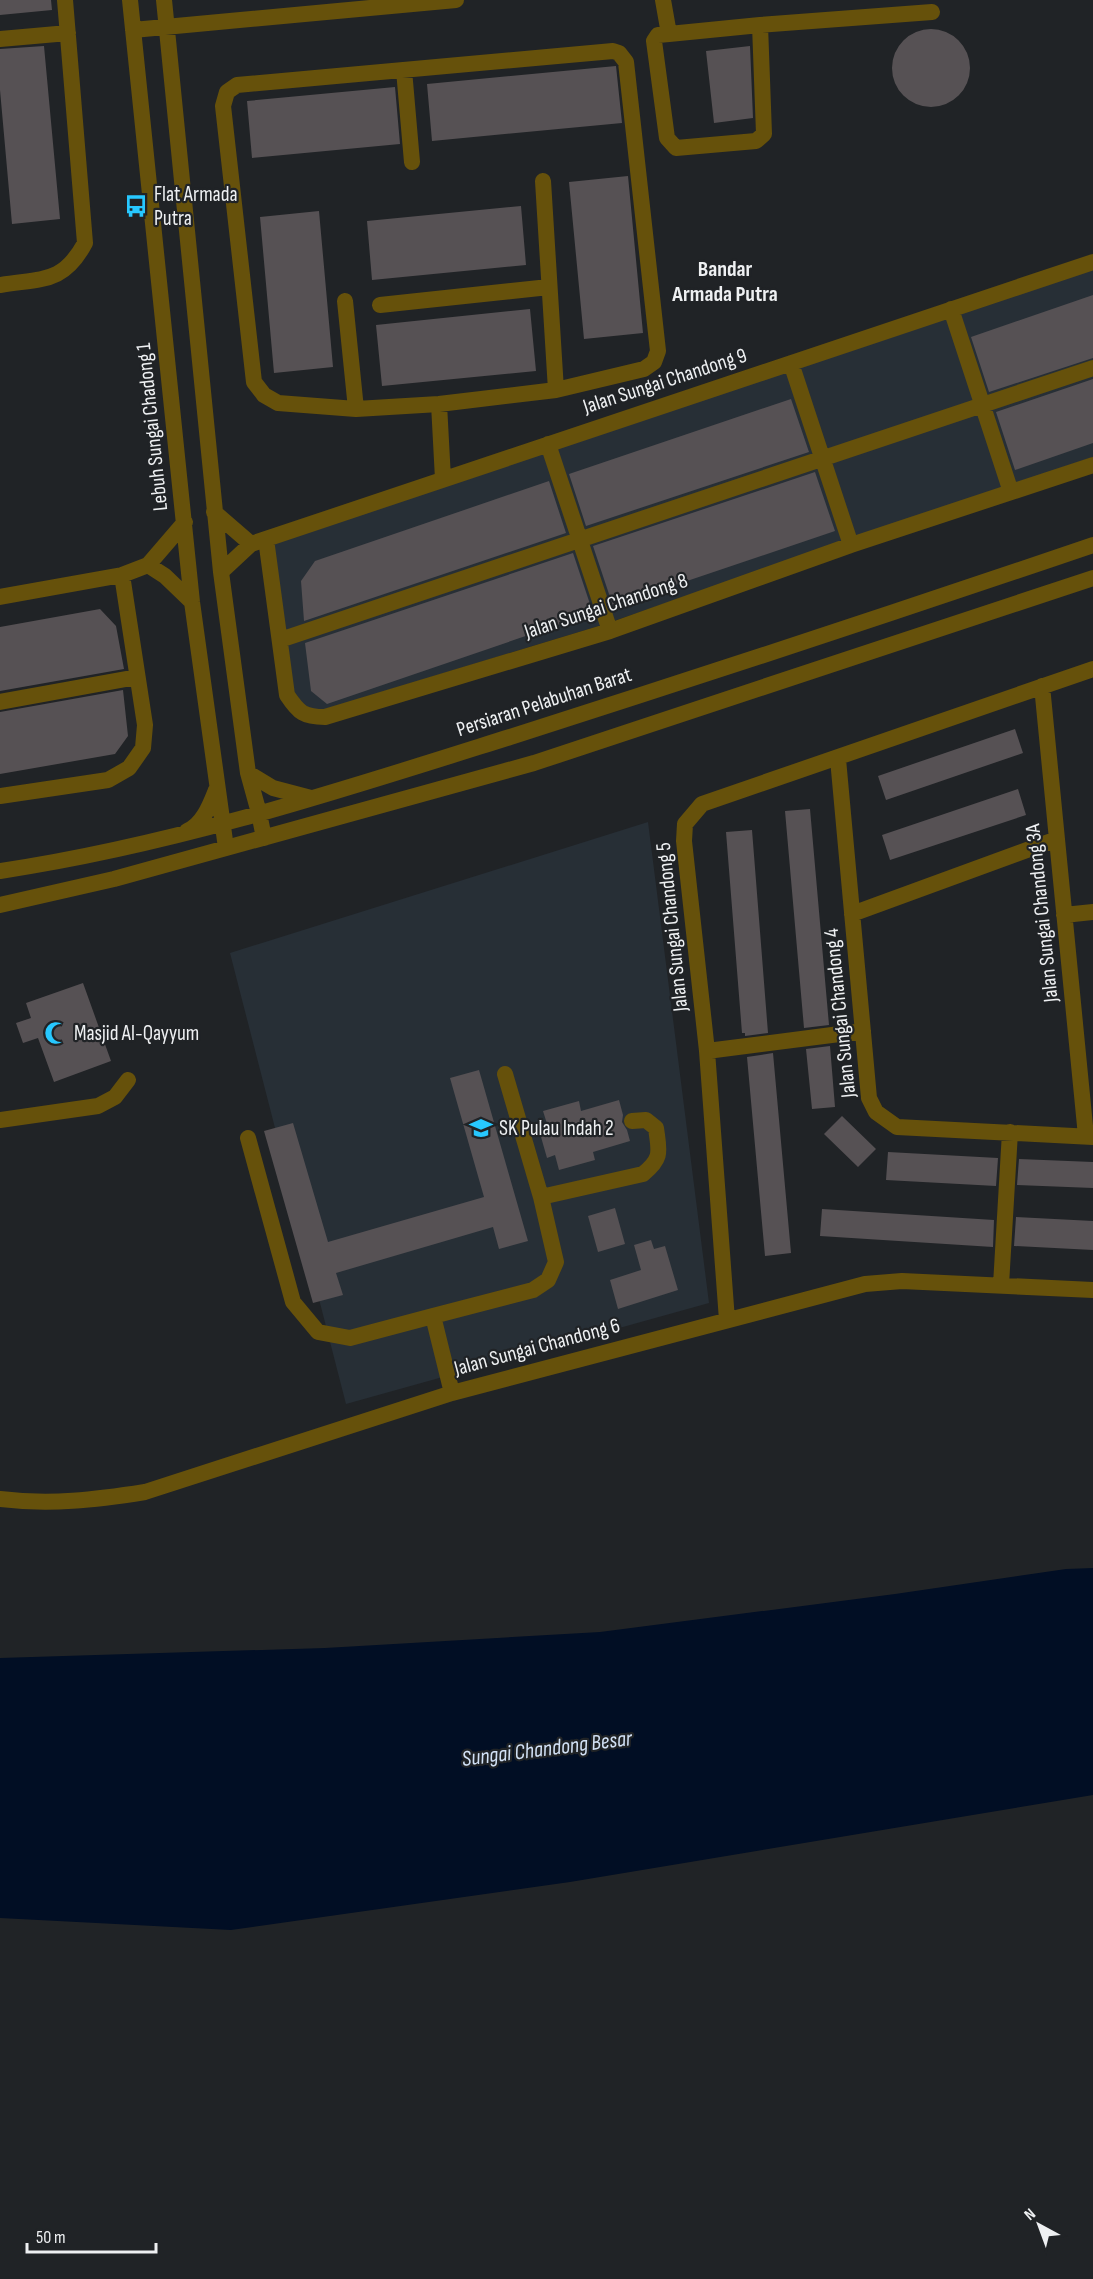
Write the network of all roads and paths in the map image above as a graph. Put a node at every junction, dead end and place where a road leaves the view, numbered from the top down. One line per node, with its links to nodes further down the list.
1 (65, 0): 10 (street)
2 (130, 0): 9 (street, Lebuh Sungai Chadong 1)
3 (164, 0): 8 (street)
4 (449, 0): 8 (street)
5 (663, 0): 11 (street)
6 (932, 12): 7 (street)
7 (760, 25): 11 (street); 11 (street)
8 (166, 27): 9 (street); 33 (street)
9 (133, 30): 34 (street, Lebuh Sungai Chadong 1)
10 (68, 33): 12 (street); 17 (street)
11 (669, 34)
12 (0, 39)
13 (404, 70): 14 (street); 24 (street); 27 (street)
14 (412, 162)
15 (543, 181): 18 (street)
16 (1093, 262): 21 (street, Jalan Sungai Chandong 9)
17 (0, 285)
18 (549, 287): 20 (street); 24 (street)
19 (345, 301): 27 (street)
20 (380, 305)
21 (951, 309): 22 (street, Jalan Sungai Chandong 9); 26 (street)
22 (791, 363): 28 (street, Jalan Sungai Chandong 9); 29 (street)
23 (1093, 368): 26 (street)
24 (556, 390): 25 (street)
25 (439, 404): 27 (street); 31 (street)
26 (982, 405): 29 (street); 32 (street)
27 (356, 409)
28 (548, 444): 31 (street, Jalan Sungai Chandong 9); 35 (street)
29 (823, 458): 35 (street); 37 (street)
30 (1093, 465): 32 (street, Jalan Sungai Chandong 8)
31 (443, 479): 36 (street, Jalan Sungai Chandong 9)
32 (1011, 492): 37 (street, Jalan Sungai Chandong 8)
33 (214, 512): 36 (street); 40 (street)
34 (185, 522): 39 (street); 44 (street, Lebuh Sungai Chadong 1)
35 (580, 540): 45 (street); 46 (street)
36 (258, 541): 40 (street, Jalan Sungai Chandong 9); 46 (street, Jalan Sungai Chandong 8)
37 (851, 545): 45 (street, Jalan Sungai Chandong 8)
38 (1093, 545): 47 (street, Persiaran Pelabuhan Barat)
39 (148, 565): 41 (street); 44 (street)
40 (221, 572): 54 (street)
41 (122, 575): 43 (street); 49 (street)
42 (1093, 578): 50 (street)
43 (0, 597)
44 (192, 602): 55 (street, Lebuh Sungai Chadong 1)
45 (610, 631): 46 (street, Jalan Sungai Chandong 8)
46 (280, 640)
47 (784, 650): 50 (street); 57 (street, Persiaran Pelabuhan Barat)
48 (1093, 669): 51 (street, Jalan Sungai Chandong 5)
49 (137, 676): 52 (street); 56 (street)
50 (791, 679): 61 (street)
51 (1042, 686): 53 (street, Jalan Sungai Chandong 5); 62 (street, Jalan Sungai Chandong 3A)
52 (0, 702)
53 (838, 759): 67 (street, Jalan Sungai Chandong 4); 70 (street, Jalan Sungai Chandong 5)
54 (248, 773): 57 (street); 58 (street)
55 (217, 789): 59 (street, Lebuh Sungai Chadong 1); 60 (street)
56 (0, 796)
57 (313, 799): 58 (street, Persiaran Pelabuhan Barat)
58 (259, 813): 59 (street, Persiaran Pelabuhan Barat); 61 (street)
59 (222, 823): 60 (street, Persiaran Pelabuhan Barat); 63 (street, Lebuh Sungai Chadong 1)
60 (172, 837): 64 (street, Persiaran Pelabuhan Barat)
61 (264, 838): 63 (street)
62 (1057, 838): 67 (street); 68 (street, Jalan Sungai Chandong 3A)
63 (226, 848): 65 (street)
64 (0, 871)
65 (0, 905)
66 (1093, 912): 68 (street)
67 (852, 914): 69 (street, Jalan Sungai Chandong 4)
68 (1064, 915): 76 (street, Jalan Sungai Chandong 3A)
69 (863, 1031): 70 (street); 75 (street, Jalan Sungai Chandong 4)
70 (707, 1052): 82 (street, Jalan Sungai Chandong 5)
71 (505, 1074): 78 (street)
72 (128, 1080): 73 (street)
73 (0, 1120)
74 (632, 1121): 78 (street)
75 (1010, 1132): 76 (street, Jalan Sungai Chandong 4); 79 (street)
76 (1089, 1136)
77 (248, 1138): 81 (street)
78 (541, 1197): 81 (street)
79 (1001, 1285): 80 (street, Jalan Sungai Chandong 6); 82 (street, Jalan Sungai Chandong 6)
80 (1093, 1290)
81 (433, 1316): 83 (street)
82 (726, 1320): 83 (street, Jalan Sungai Chandong 6)
83 (452, 1393): 84 (street, Jalan Sungai Chandong 6)
84 (0, 1499)

